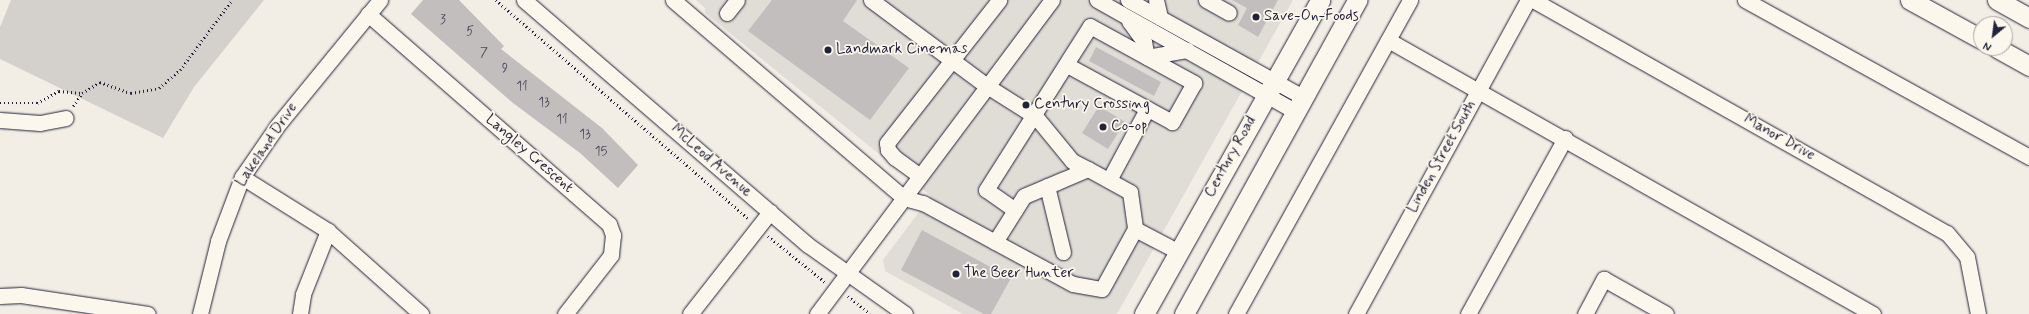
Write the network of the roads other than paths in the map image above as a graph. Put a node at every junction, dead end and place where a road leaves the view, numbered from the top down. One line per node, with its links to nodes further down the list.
1 (380, 0): 22 (street, Lakeland Drive)
2 (524, 0): 51 (street, McLeod Avenue)
3 (674, 0): 49 (street)
4 (737, 0): 20 (street)
5 (871, 0): 31 (street)
6 (999, 0): 31 (street)
7 (1052, 0): 34 (street)
8 (1097, 0): 23 (street)
9 (1128, 0): 24 (street)
10 (1156, 0): 24 (street)
11 (1206, 0): 21 (street)
12 (1320, 0): 35 (main road, Century Road)
13 (1357, 0): 37 (main road)
14 (1410, 0): 27 (street)
15 (1528, 0): 36 (street, Linden Street South)
16 (1533, 0): 77 (street, Manor Drive)
17 (1745, 0): 43 (street)
18 (1910, 0): 26 (main road)
19 (1997, 0): 25 (main road)
20 (727, 13)
21 (1228, 13)
22 (368, 14): 46 (street, Lakeland Drive); 64 (street, Langley Crescent)
23 (1126, 16): 28 (street); 30 (street)
24 (1160, 18): 35 (street)
25 (2029, 18)
26 (1973, 35)
27 (1388, 40): 36 (street); 71 (street)
28 (1187, 50): 30 (street); 35 (street)
29 (2011, 56): 33 (main road)
30 (1147, 57): 32 (street); 38 (street)
31 (952, 60): 34 (street); 45 (street)
32 (1067, 65): 38 (street); 39 (street)
33 (2029, 66)
34 (987, 86): 39 (street); 45 (street)
35 (1269, 88): 37 (street); 56 (main road, Century Road)
36 (1479, 90): 42 (street); 72 (street, Linden Street South)
37 (1299, 104): 70 (main road)
38 (1147, 109): 47 (street)
39 (1036, 117): 44 (street); 50 (street)
40 (66, 118): 41 (street)
41 (0, 120)
42 (1565, 138): 73 (street); 76 (street)
43 (2029, 158)
44 (1088, 169): 47 (street); 48 (street)
45 (920, 176): 49 (street)
46 (242, 177): 53 (street); 61 (street, Lakeland Drive)
47 (1109, 180): 52 (street)
48 (1047, 186): 50 (street); 55 (street)
49 (904, 198): 54 (street); 57 (street)
50 (1015, 210): 54 (street)
51 (770, 212): 57 (street, McLeod Avenue); 65 (street)
52 (1135, 229): 54 (street); 56 (street)
53 (328, 231): 62 (street); 63 (street)
54 (995, 242)
55 (1063, 252)
56 (1178, 252): 58 (main road, Century Road)
57 (847, 275): 66 (street); 67 (street, McLeod Avenue)
58 (1164, 279): 68 (main road, Century Road); 69 (main road)
59 (0, 296): 60 (street)
60 (148, 314)
61 (200, 314)
62 (300, 314)
63 (421, 314)
64 (565, 314)
65 (690, 314)
66 (817, 314)
67 (905, 314)
68 (1144, 314)
69 (1160, 314)
70 (1184, 314)
71 (1236, 314)
72 (1356, 314)
73 (1468, 314)
74 (1585, 314): 75 (street)
75 (1666, 314)
76 (1873, 314)
77 (1978, 314)

